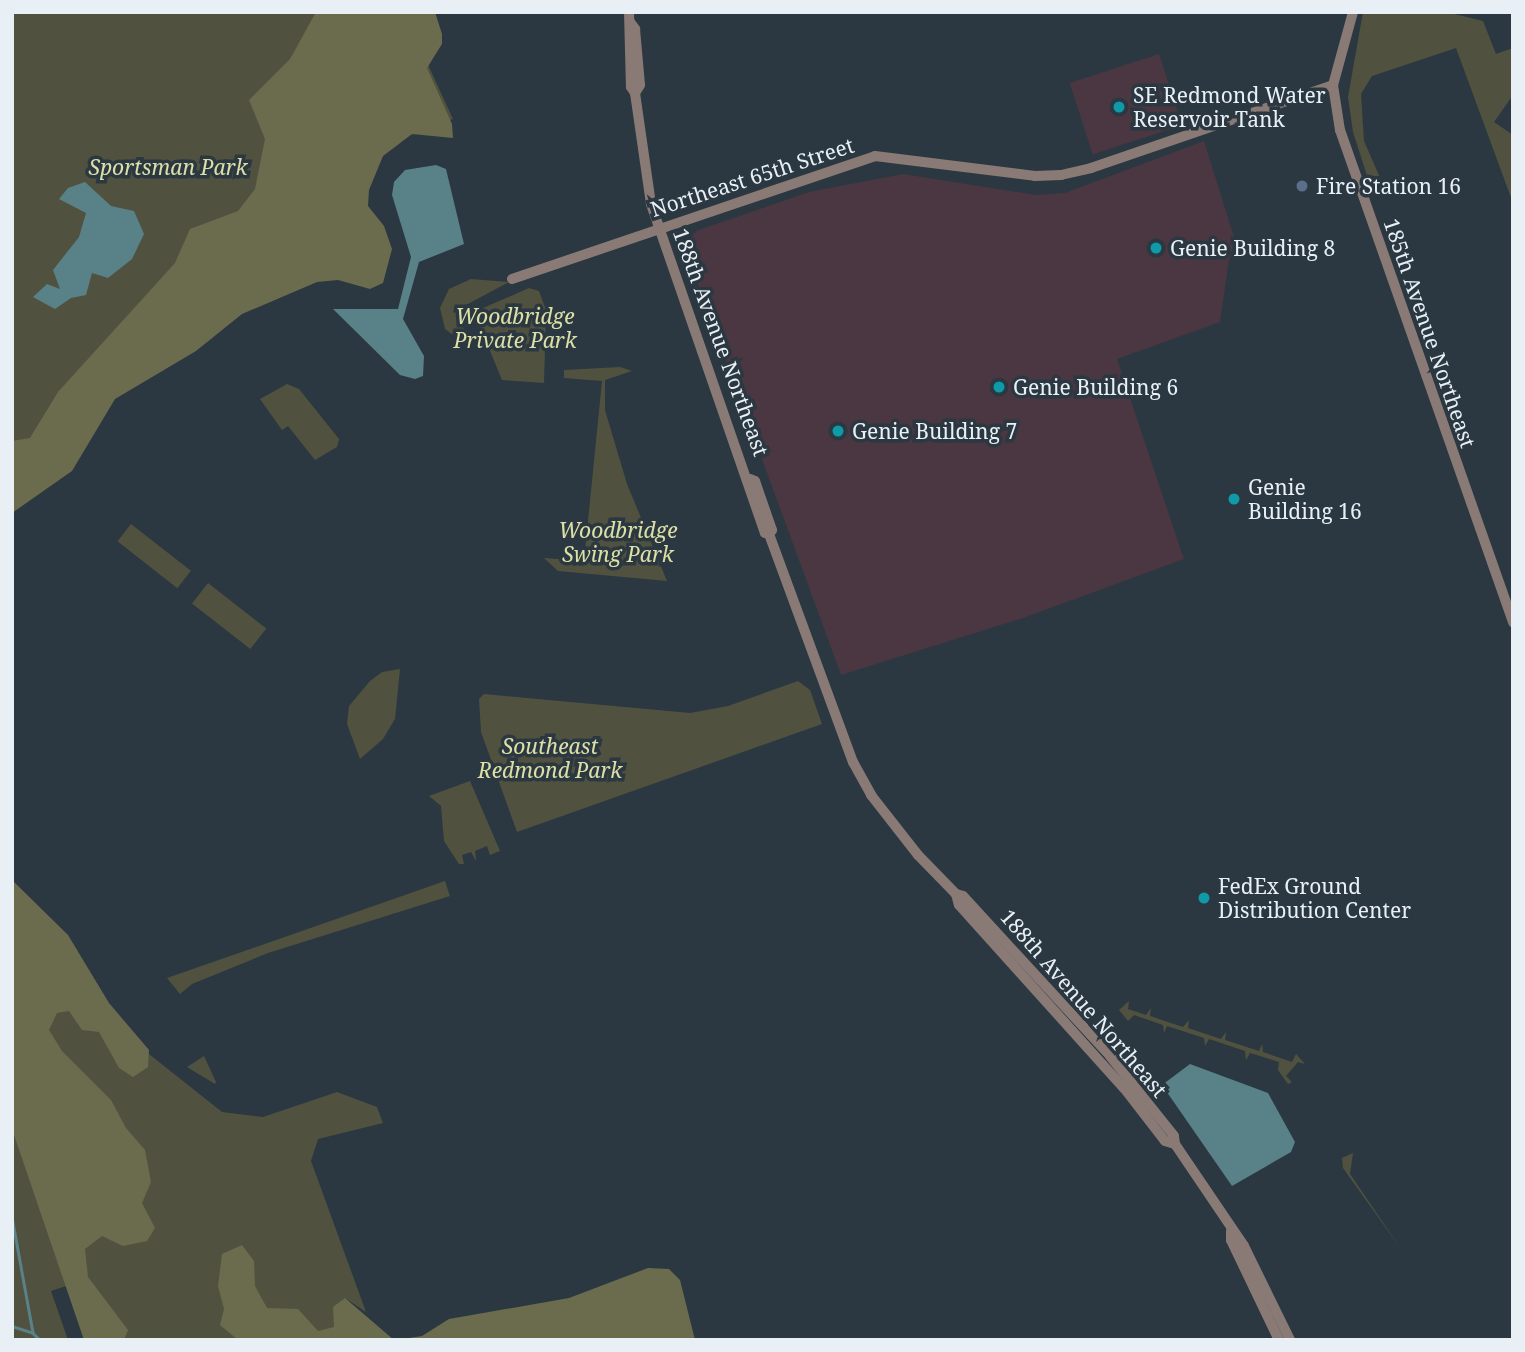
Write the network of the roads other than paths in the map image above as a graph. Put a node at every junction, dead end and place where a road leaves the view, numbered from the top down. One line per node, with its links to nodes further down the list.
1 (1353, 12): 3 (street, 185th Avenue Northeast)
2 (629, 17): 4 (street, 188th Avenue Northeast)
3 (1333, 85): 4 (street, Northeast 65th Street); 6 (street, 185th Avenue Northeast)
4 (659, 228): 5 (street, Northeast 65th Street); 7 (street, 188th Avenue Northeast)
5 (512, 279)
6 (1513, 622)
7 (1231, 1231): 8 (street, 188th Avenue Northeast); 9 (street, 188th Avenue Northeast)
8 (1279, 1340)
9 (1290, 1340)

